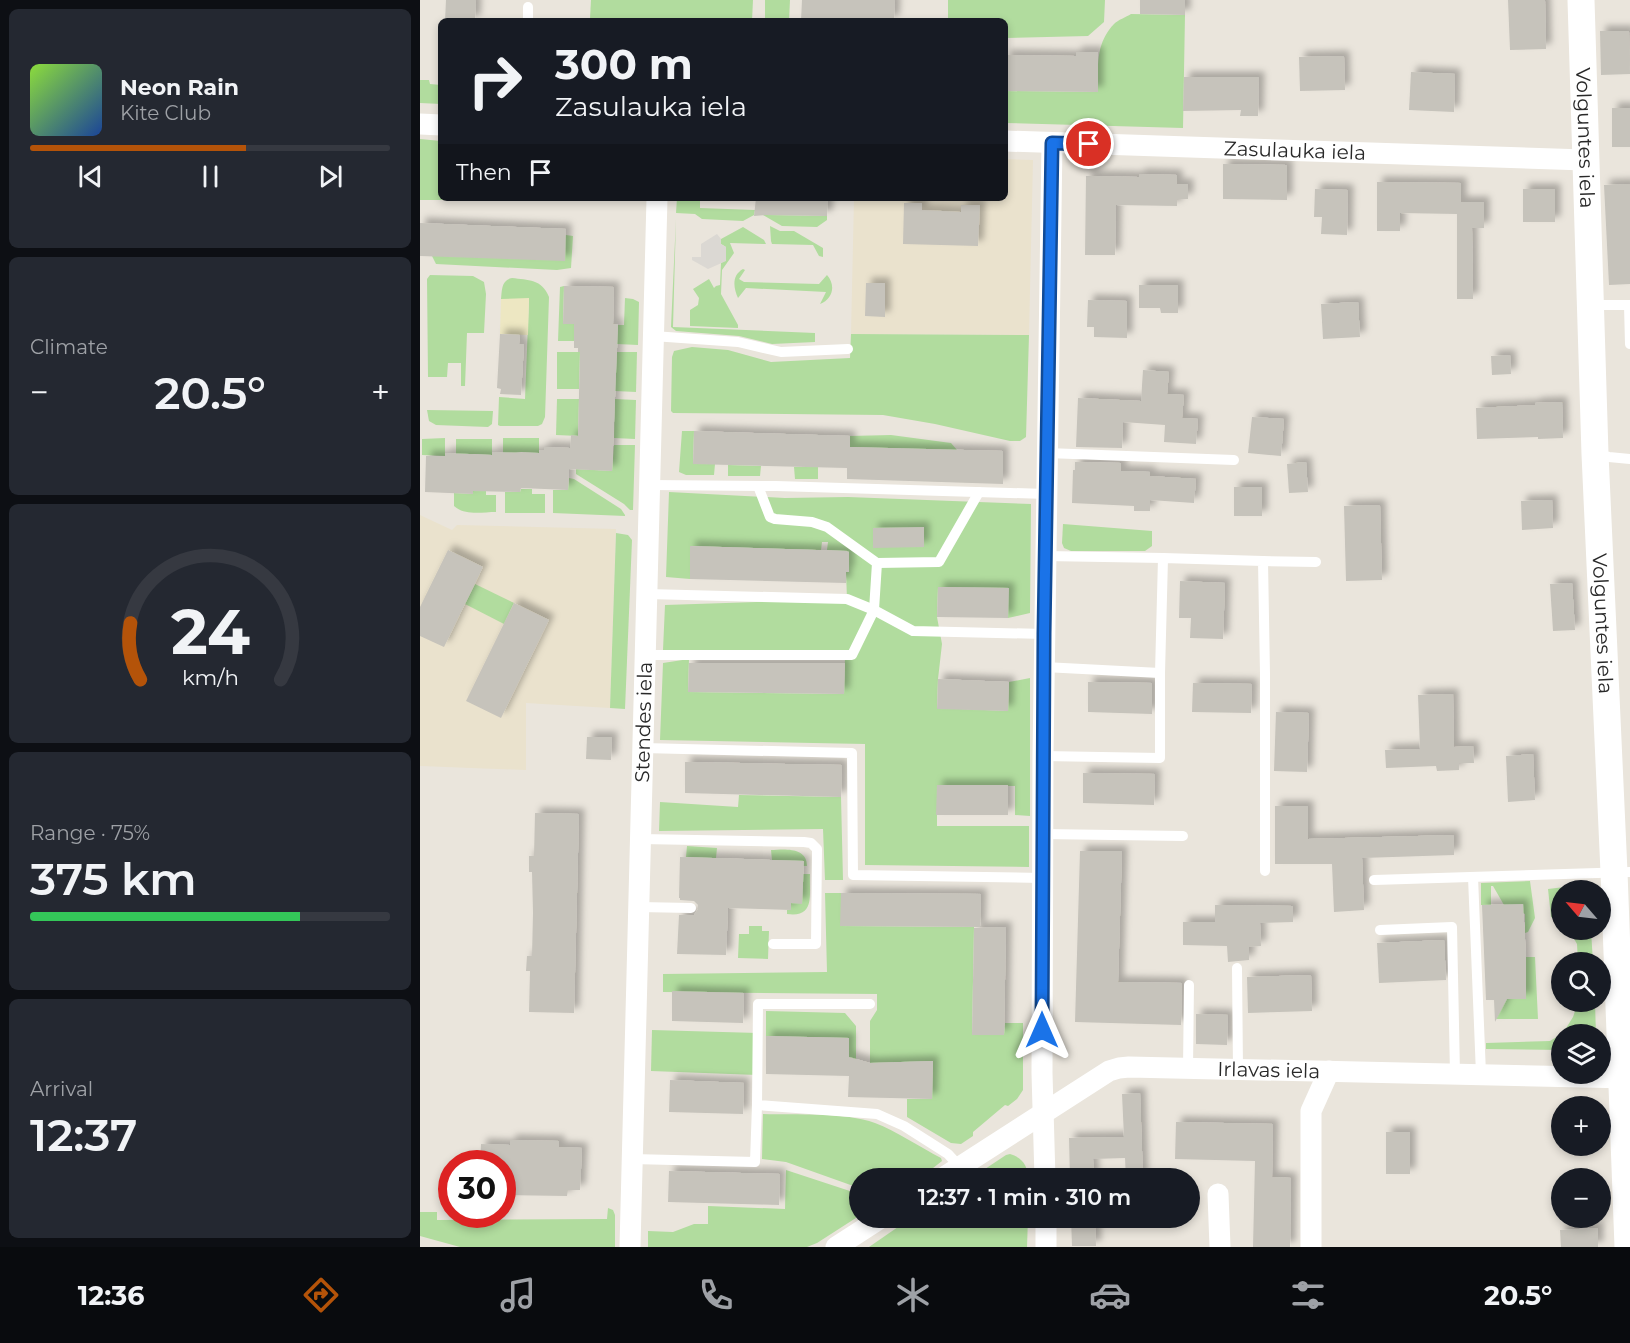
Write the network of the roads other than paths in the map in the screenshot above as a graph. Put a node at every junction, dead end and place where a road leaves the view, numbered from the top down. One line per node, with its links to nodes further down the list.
1 (1581, 0): 8 (street, Volguntes iela)
2 (528, 7): 3 (lane)
3 (528, 18)
4 (420, 124): 5 (street)
5 (438, 125)
6 (1008, 141): 7 (street, Zasulauka iela)
7 (1052, 143): 8 (street, Zasulauka iela); 14 (street)
8 (1585, 160): 10 (street, Volguntes iela)
9 (657, 201): 11 (street, Stendes iela)
10 (1591, 305): 12 (lane); 15 (street, Volguntes iela)
11 (653, 336): 13 (lane); 18 (street, Stendes iela)
12 (1630, 344)
13 (848, 349)
14 (1047, 453): 17 (lane); 21 (street)
15 (1595, 454): 16 (lane); 39 (street, Volguntes iela)
16 (1630, 459)
17 (1234, 460)
18 (650, 485): 19 (lane); 27 (street, Stendes iela)
19 (758, 486): 20 (lane); 26 (lane)
20 (980, 492): 21 (lane); 26 (lane)
21 (1046, 494): 22 (street)
22 (1045, 556): 23 (lane); 29 (street)
23 (1163, 558): 24 (lane); 32 (lane)
24 (1263, 561): 25 (lane); 38 (lane)
25 (1316, 562)
26 (877, 563): 28 (lane)
27 (647, 594): 28 (lane); 30 (street, Stendes iela)
28 (874, 610): 29 (lane); 30 (lane)
29 (1044, 634): 31 (street)
30 (645, 654): 33 (street, Stendes iela)
31 (1044, 667): 32 (lane); 34 (street)
32 (1160, 673): 34 (lane)
33 (643, 748): 37 (street, Stendes iela); 41 (lane)
34 (1043, 756): 35 (street)
35 (1042, 834): 36 (lane); 41 (street)
36 (1183, 836)
37 (641, 839): 43 (street, Stendes iela); 46 (lane)
38 (1264, 871)
39 (1622, 872): 40 (lane); 56 (street, Volguntes iela)
40 (1473, 877): 42 (lane); 55 (lane)
41 (1043, 878): 59 (street)
42 (1374, 880)
43 (639, 907): 44 (lane); 60 (street, Stendes iela)
44 (691, 908)
45 (1380, 930): 54 (lane)
46 (773, 944)
47 (1237, 968): 51 (lane)
48 (1189, 985): 50 (lane)
49 (870, 1004): 57 (lane)
50 (1188, 1068): 51 (street, Irlavas iela); 59 (street, Irlavas iela)
51 (1238, 1069): 52 (street, Irlavas iela)
52 (1299, 1070): 53 (street, Irlavas iela); 58 (street)
53 (1329, 1071): 54 (street, Irlavas iela); 58 (street)
54 (1455, 1074): 55 (street, Irlavas iela)
55 (1481, 1074): 56 (street, Irlavas iela)
56 (1626, 1078): 64 (street, Volguntes iela)
57 (757, 1105): 60 (lane); 61 (lane)
58 (1311, 1111): 71 (street)
59 (1043, 1114): 61 (street, Irlavas iela); 62 (street)
60 (632, 1159): 67 (street, Stendes iela)
61 (960, 1167)
62 (1045, 1168)
63 (1218, 1194): 70 (street)
64 (1629, 1211): 72 (street, Volguntes iela)
65 (865, 1228): 68 (street)
66 (1046, 1228): 69 (street)
67 (630, 1247)
68 (836, 1247)
69 (1046, 1247)
70 (1220, 1247)
71 (1311, 1247)
72 (1628, 1247)

